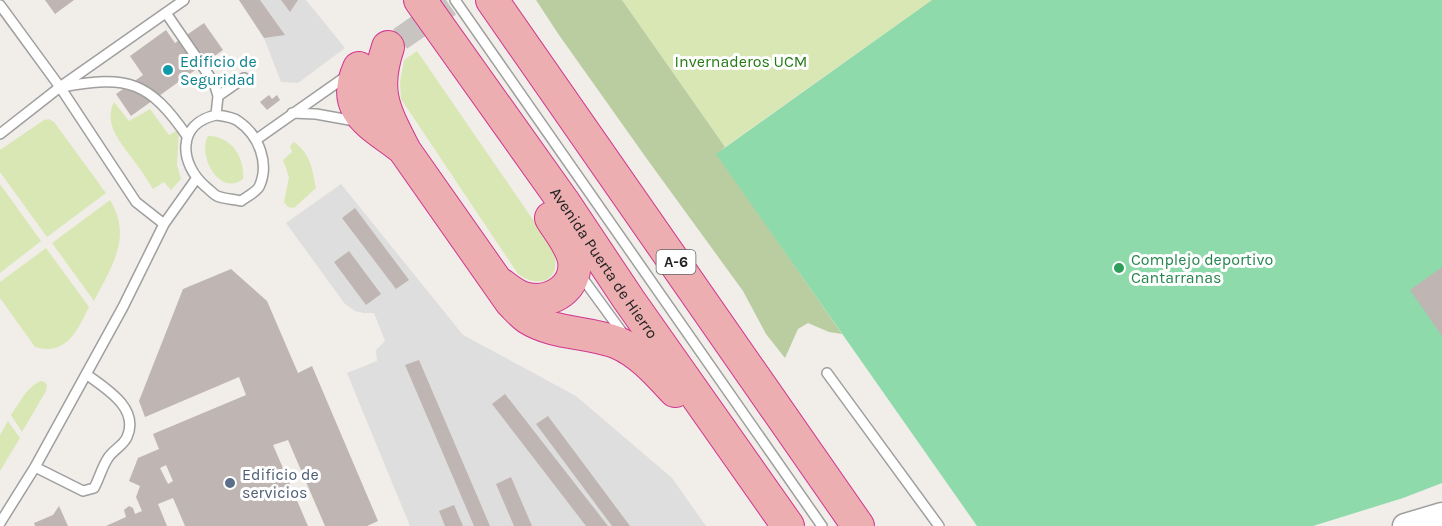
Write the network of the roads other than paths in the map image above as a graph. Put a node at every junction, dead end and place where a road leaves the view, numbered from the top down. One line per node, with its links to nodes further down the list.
1 (184, 0): 7 (lane)
2 (420, 0): 13 (highway, Avenida Puerta de Hierro)
3 (455, 0): 34 (lane)
4 (492, 0): 22 (highway, A-6)
5 (516, 0): 22 (highway)
6 (0, 5): 11 (lane)
7 (165, 13): 11 (lane); 12 (lane)
8 (394, 43): 10 (highway)
9 (244, 78): 12 (lane)
10 (361, 84): 14 (lane); 16 (highway); 20 (highway)
11 (60, 87): 17 (lane); 18 (lane); 23 (lane)
12 (218, 96): 15 (lane)
13 (497, 108): 24 (highway); 29 (highway, Avenida Puerta de Hierro)
14 (292, 113): 16 (lane); 19 (lane)
15 (216, 115): 18 (lane); 19 (lane)
16 (371, 125): 20 (highway)
17 (0, 134)
18 (187, 136): 21 (lane)
19 (256, 139): 21 (lane)
20 (405, 151): 25 (highway)
21 (196, 178): 23 (lane)
22 (628, 194): 35 (highway, A-6)
23 (164, 224): 28 (lane)
24 (574, 267): 25 (highway); 26 (lane)
25 (493, 277): 26 (highway)
26 (638, 356): 29 (highway)
27 (827, 373): 36 (lane)
28 (86, 374): 30 (lane); 30 (lane)
29 (708, 413): 33 (highway, Avenida Puerta de Hierro)
30 (36, 467): 32 (lane)
31 (1442, 515): 37 (street)
32 (0, 523)
33 (788, 526)
34 (822, 526)
35 (858, 526)
36 (939, 526)
37 (1405, 526)

